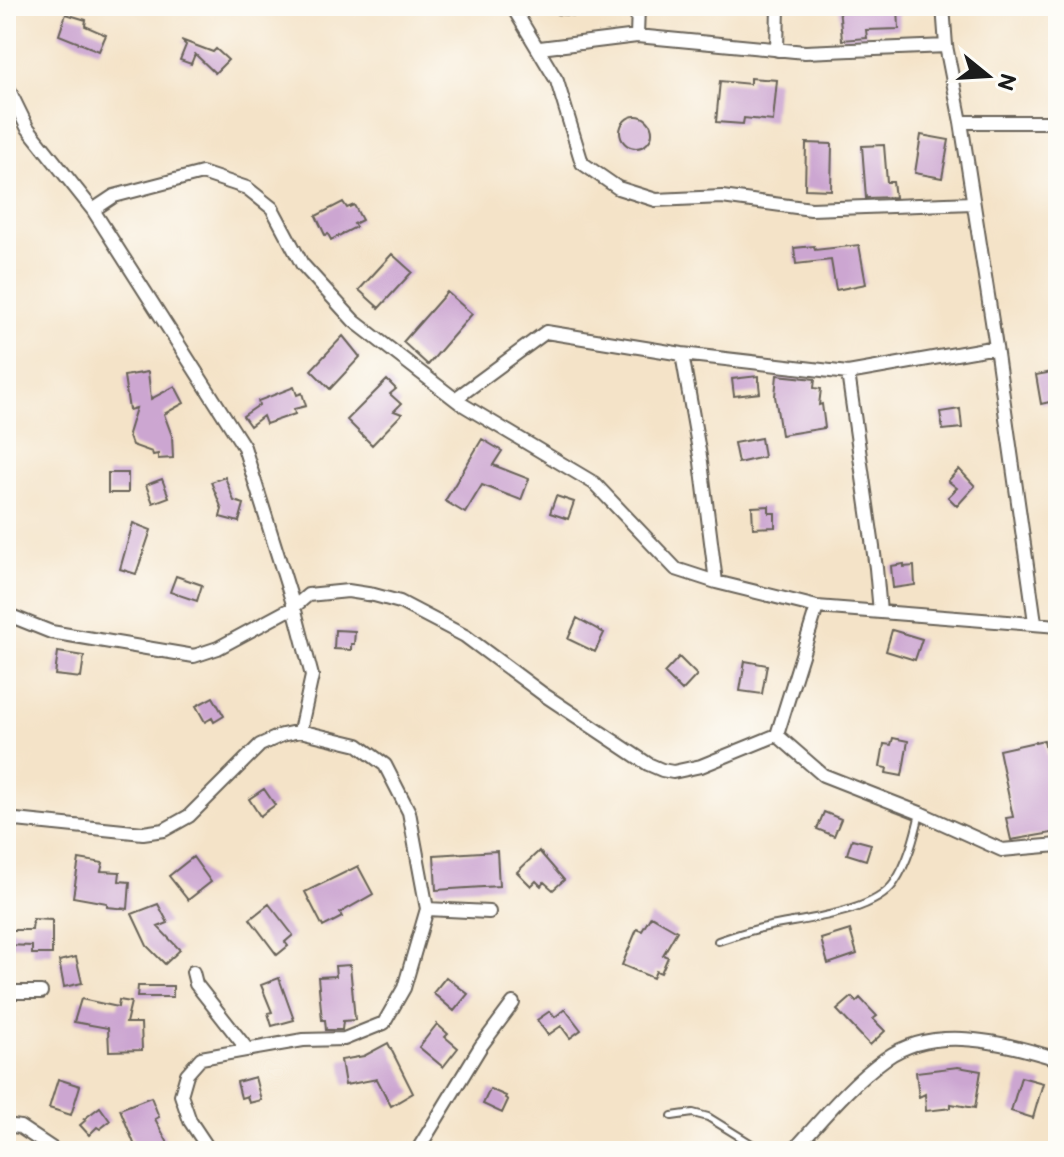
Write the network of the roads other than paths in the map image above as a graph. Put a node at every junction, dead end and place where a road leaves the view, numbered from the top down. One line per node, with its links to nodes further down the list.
1 (512, 6): 7 (street)
2 (638, 6): 5 (street)
3 (778, 6): 8 (street)
4 (943, 6): 6 (street)
5 (637, 36): 7 (street); 8 (street)
6 (946, 46): 8 (street); 10 (street)
7 (540, 48): 12 (street)
8 (777, 50)
9 (6, 84): 13 (street)
10 (961, 122): 11 (street); 12 (street)
11 (1058, 122)
12 (973, 203): 14 (street)
13 (93, 210): 17 (street); 19 (street)
14 (996, 347): 16 (street); 23 (street)
15 (682, 354): 16 (street); 17 (street); 18 (street)
16 (848, 373): 21 (street)
17 (455, 399): 18 (street)
18 (716, 582): 20 (street)
19 (294, 607): 22 (street); 25 (street); 26 (street)
20 (817, 607): 21 (street); 26 (street)
21 (880, 612): 23 (street)
22 (6, 614)
23 (1035, 622): 24 (street)
24 (1058, 626)
25 (300, 731): 28 (street); 30 (street)
26 (777, 735): 27 (street)
27 (920, 813): 29 (street); 32 (lane)
28 (6, 819)
29 (1058, 845)
30 (427, 909): 31 (street); 37 (street)
31 (489, 912)
32 (718, 941)
33 (193, 972): 37 (street)
34 (6, 992): 35 (street)
35 (41, 992)
36 (513, 1003): 43 (street)
37 (247, 1049): 42 (street)
38 (1058, 1059): 45 (street)
39 (672, 1116): 44 (lane)
40 (6, 1125): 41 (street)
41 (56, 1151)
42 (210, 1151)
43 (417, 1151)
44 (763, 1151)
45 (793, 1151)

